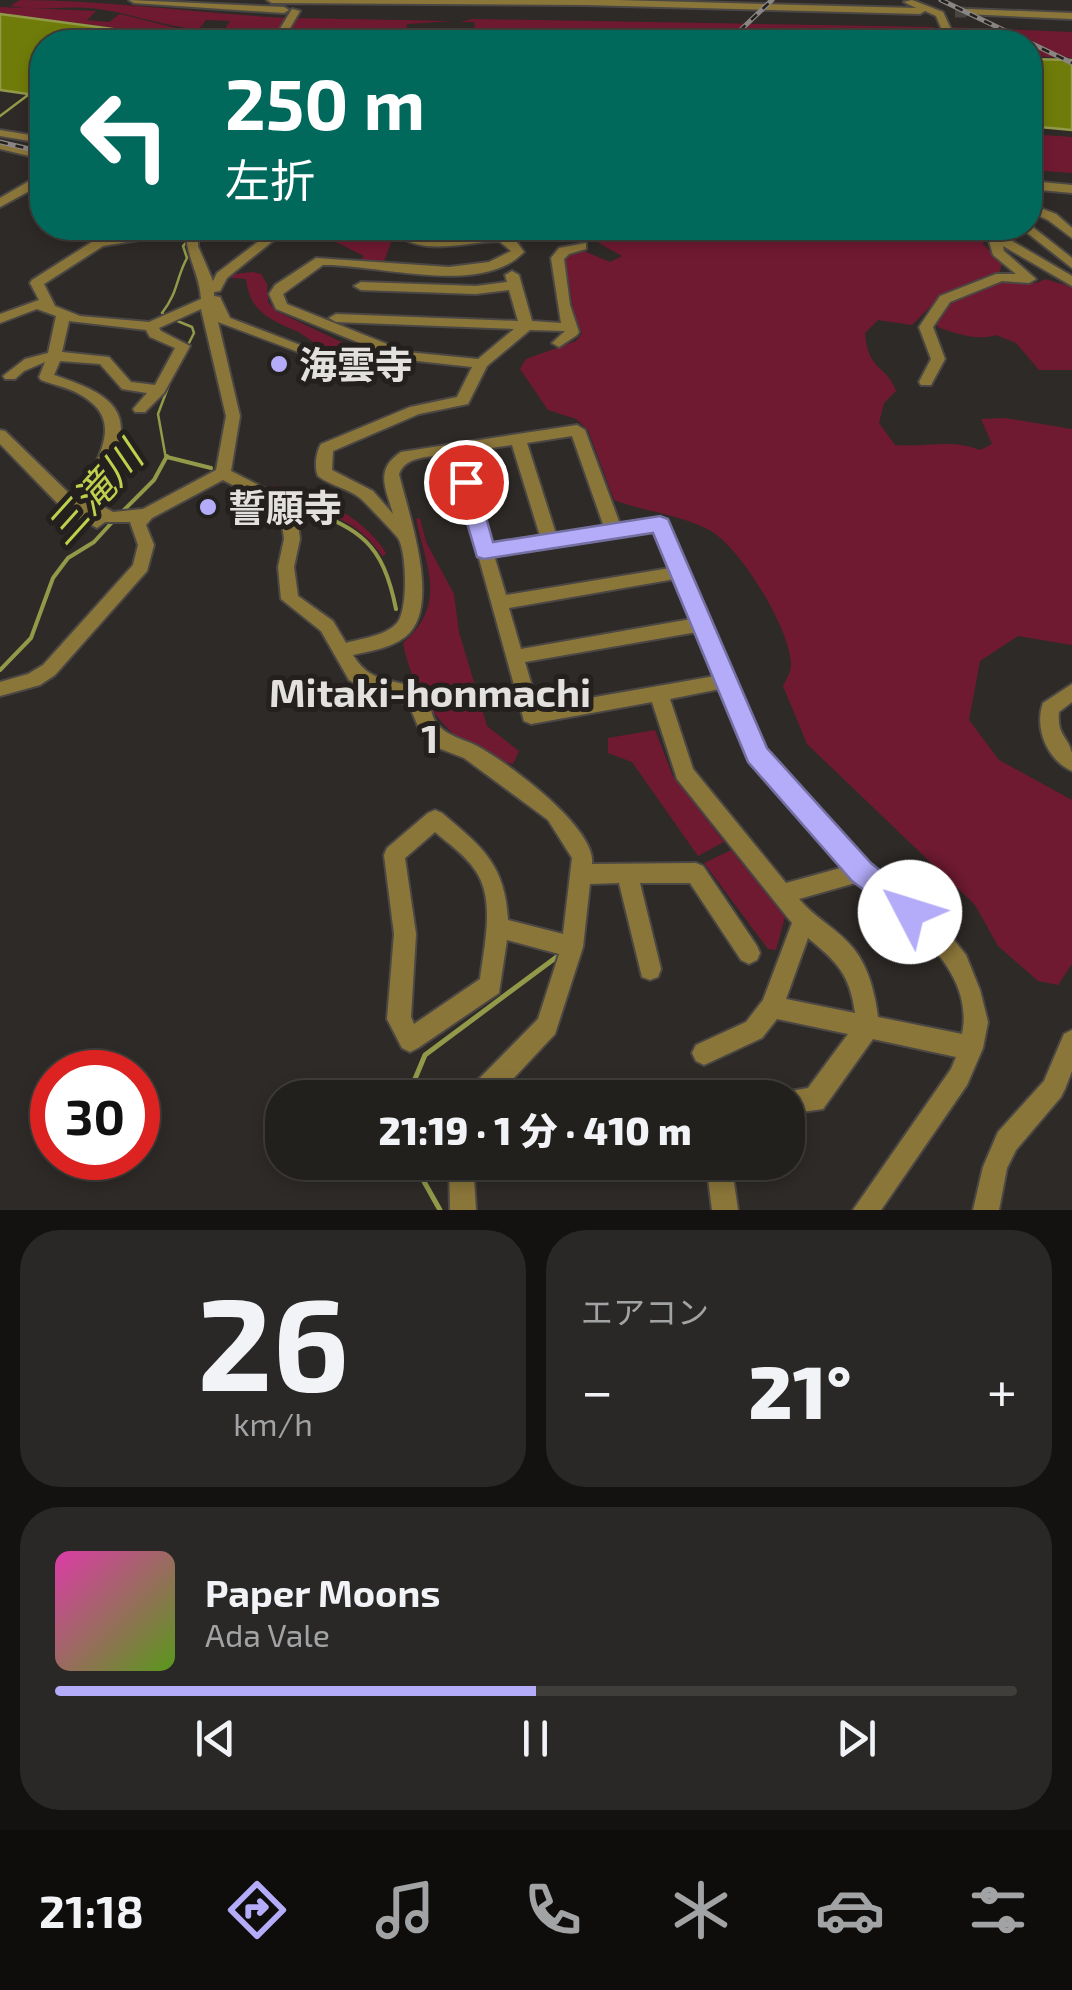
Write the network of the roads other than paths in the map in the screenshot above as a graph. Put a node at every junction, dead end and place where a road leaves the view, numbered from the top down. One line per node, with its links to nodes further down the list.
1 (134, 0): 15 (street)
2 (204, 0): 15 (street)
3 (272, 0): 6 (street)
4 (898, 0): 19 (street)
5 (978, 0): 17 (street)
6 (368, 1): 7 (street)
7 (420, 1): 8 (street); 15 (street)
8 (472, 1): 9 (street)
9 (585, 1): 10 (street)
10 (656, 2): 11 (street)
11 (705, 3): 12 (street)
12 (756, 3): 13 (street)
13 (851, 4): 14 (street)
14 (920, 11)
15 (294, 12): 20 (street)
16 (968, 12): 17 (street)
17 (1002, 14): 18 (street)
18 (1072, 16)
19 (944, 17): 21 (street); 22 (street)
20 (284, 30)
21 (942, 30)
22 (948, 30)
23 (0, 133): 24 (street)
24 (30, 138)
25 (0, 146): 26 (street)
26 (30, 153)
27 (1042, 185): 29 (street)
28 (30, 186): 30 (street)
29 (1072, 188)
30 (0, 203)
31 (1042, 213): 32 (street)
32 (1072, 234)
33 (1042, 239): 41 (street)
34 (124, 240): 46 (street)
35 (193, 240): 44 (street)
36 (267, 240): 44 (street)
37 (416, 240): 38 (street)
38 (470, 240)
39 (508, 240): 42 (street)
40 (582, 246): 50 (street)
41 (1068, 258)
42 (375, 268): 45 (street); 45 (street)
43 (1072, 282): 56 (street)
44 (210, 293): 48 (street); 52 (street); 62 (street)
45 (345, 307): 49 (street); 49 (street); 54 (street)
46 (56, 312): 47 (street); 48 (street); 53 (street)
47 (0, 319)
48 (151, 326): 57 (street)
49 (526, 326): 50 (street); 54 (street)
50 (569, 327): 51 (street)
51 (559, 343)
52 (314, 353)
53 (54, 358): 55 (street); 57 (street); 63 (street)
54 (481, 364): 65 (street)
55 (10, 376)
56 (926, 382)
57 (160, 390): 58 (street)
58 (140, 409)
59 (0, 436): 63 (street)
60 (518, 438): 61 (street); 64 (street); 66 (street)
61 (456, 448): 65 (street); 67 (street)
62 (223, 473): 63 (street); 71 (street)
63 (141, 519): 74 (street)
64 (614, 531): 66 (street); 68 (street)
65 (404, 533): 71 (street)
66 (550, 541): 67 (street)
67 (484, 551): 69 (street)
68 (681, 572): 69 (street); 70 (street)
69 (499, 603): 72 (street)
70 (703, 624): 72 (street); 73 (street)
71 (342, 651): 79 (street)
72 (514, 658): 76 (street)
73 (726, 681): 76 (street); 78 (street)
74 (0, 689)
75 (1072, 692): 77 (street)
76 (659, 693): 81 (street)
77 (1072, 763)
78 (862, 872): 81 (street); 90 (street)
79 (582, 874): 80 (street); 84 (street)
80 (626, 874): 85 (street); 86 (street)
81 (782, 894): 82 (street)
82 (804, 922): 87 (street); 88 (street)
83 (496, 927): 83 (street); 84 (street)
84 (572, 946): 92 (street)
85 (749, 953)
86 (650, 969)
87 (772, 1008): 88 (street); 91 (street)
88 (868, 1026): 90 (street); 93 (street)
89 (1072, 1042): 99 (street)
90 (971, 1048): 98 (street)
91 (704, 1053)
92 (495, 1080)
93 (805, 1101)
94 (462, 1180): 96 (street)
95 (721, 1180): 97 (street)
96 (463, 1210)
97 (725, 1210)
98 (866, 1210)
99 (986, 1210)

